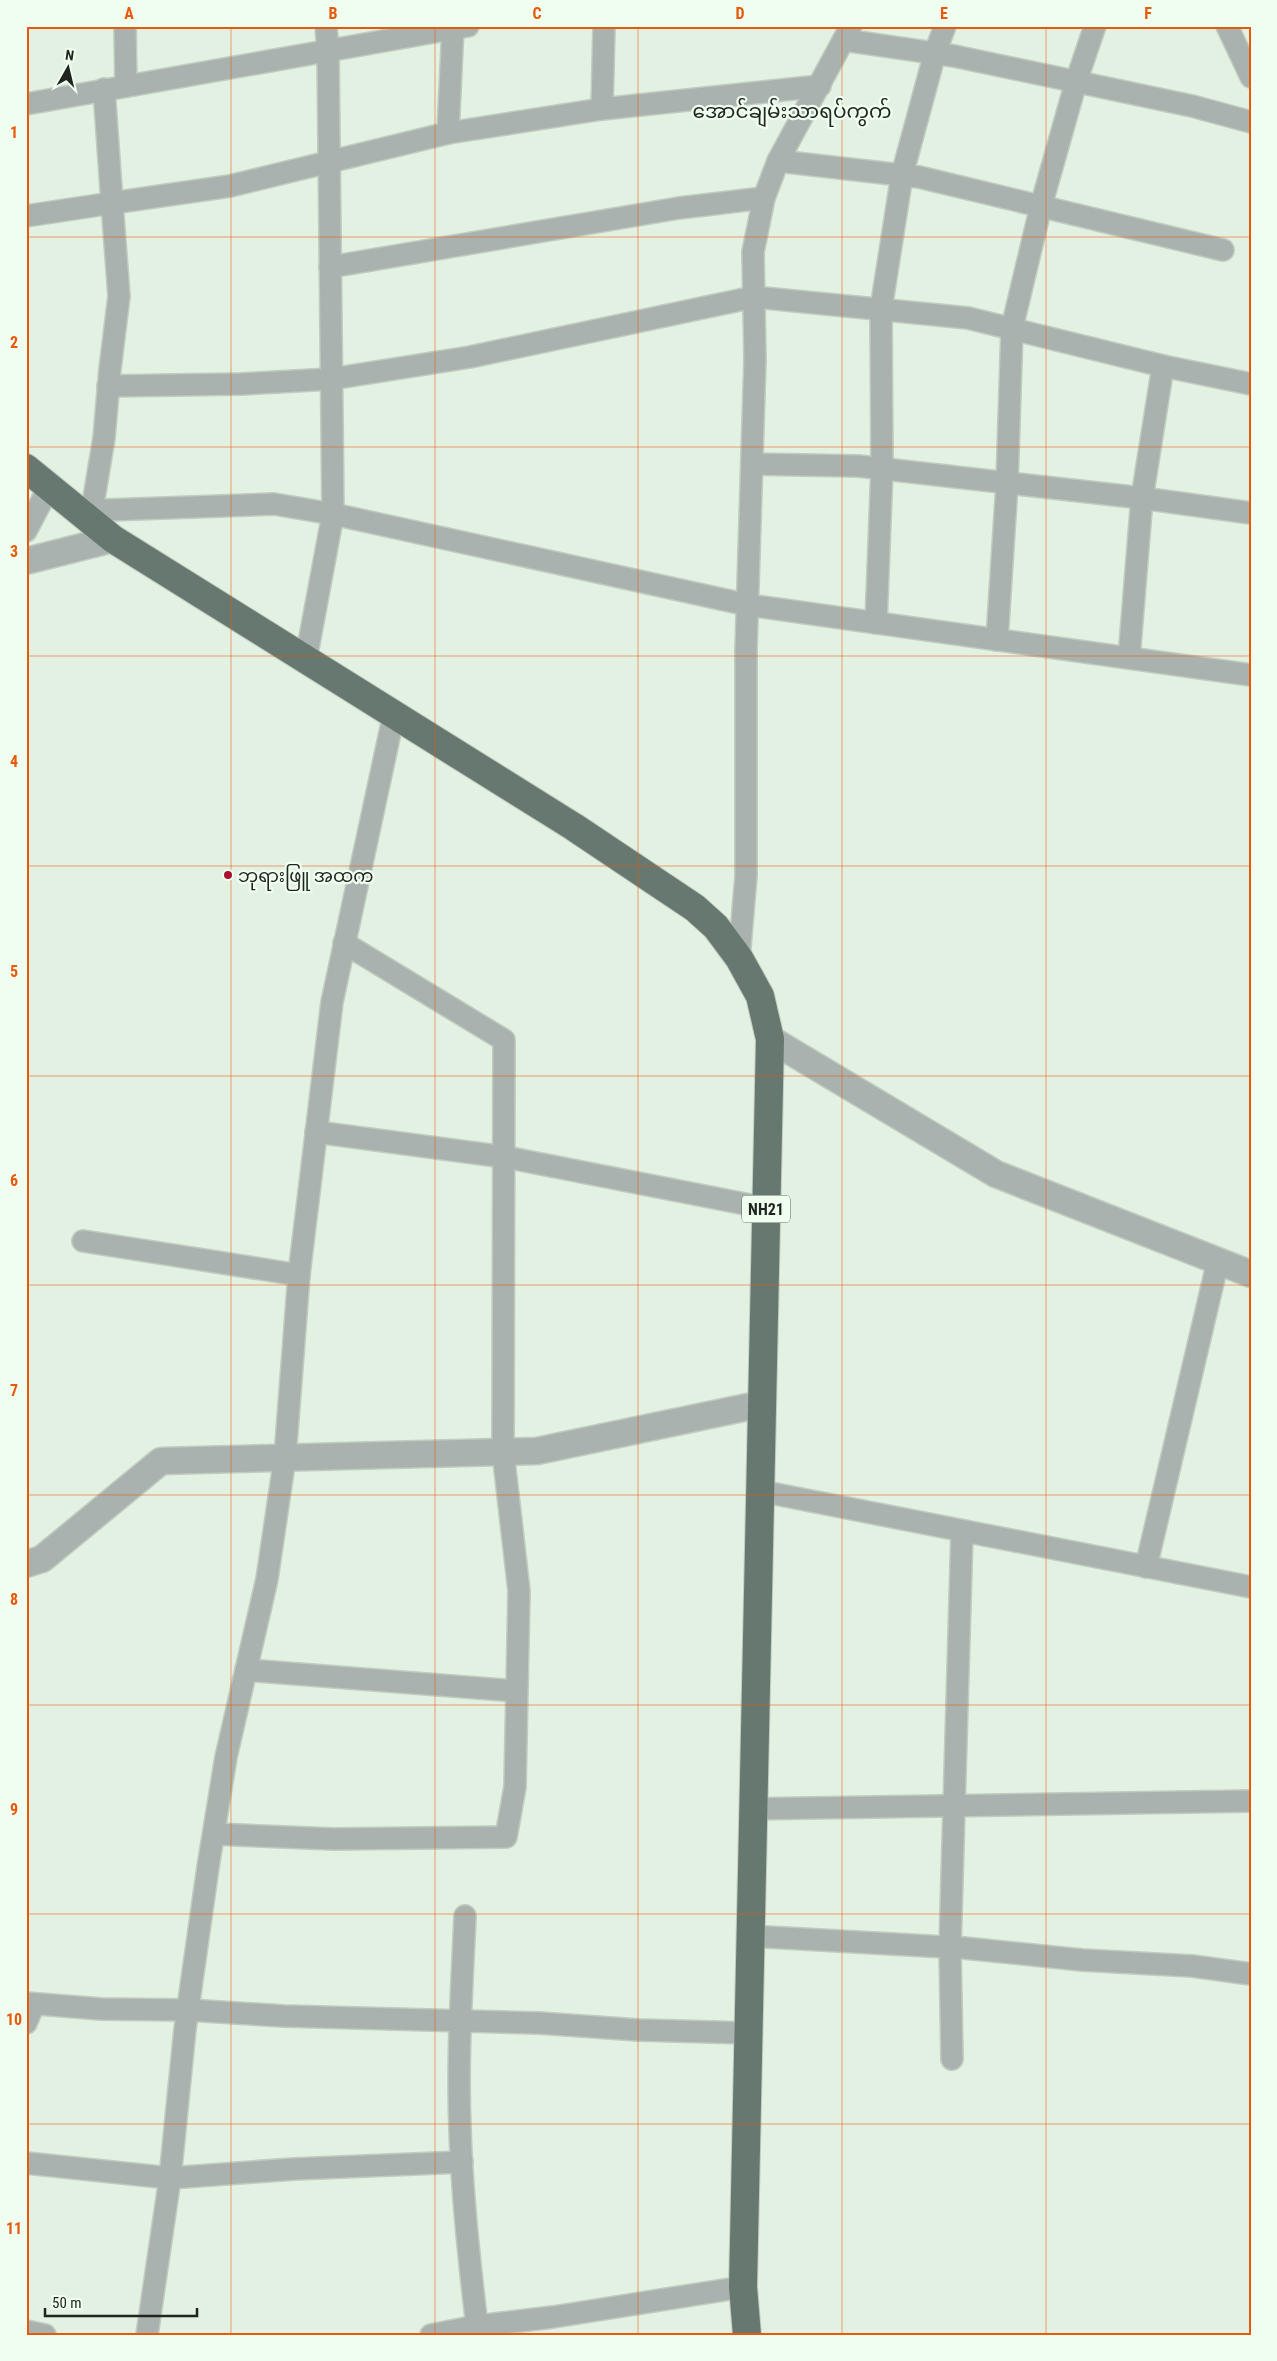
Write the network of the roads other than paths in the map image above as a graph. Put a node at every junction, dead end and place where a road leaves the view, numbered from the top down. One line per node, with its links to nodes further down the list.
1 (125, 26): 13 (street)
2 (326, 26): 9 (street)
3 (604, 26): 17 (street)
4 (945, 26): 10 (street)
5 (1095, 26): 12 (street)
6 (1227, 26): 11 (street)
7 (458, 27): 9 (street); 19 (street)
8 (848, 33): 10 (street); 14 (street)
9 (328, 51): 13 (street); 21 (street)
10 (935, 53): 12 (street); 22 (street)
11 (1251, 76)
12 (1076, 82): 18 (street); 25 (street)
13 (126, 86): 15 (street)
14 (820, 86): 17 (street); 20 (street)
15 (104, 89): 16 (street); 24 (street)
16 (26, 104)
17 (602, 109): 19 (street)
18 (1251, 122)
19 (448, 133): 21 (street)
20 (778, 161): 22 (street); 23 (street)
21 (329, 162): 24 (street); 28 (street)
22 (902, 175): 25 (street); 30 (street)
23 (764, 198): 28 (street); 29 (street)
24 (112, 203): 26 (street); 35 (street)
25 (1041, 206): 27 (street); 31 (street)
26 (26, 216)
27 (1223, 250)
28 (330, 267): 33 (street)
29 (754, 297): 30 (street); 33 (street); 36 (street)
30 (881, 309): 31 (street); 38 (street)
31 (1012, 328): 32 (street); 39 (street)
32 (1163, 366): 34 (street); 41 (street)
33 (331, 379): 35 (street); 44 (street)
34 (1251, 384)
35 (108, 386): 42 (street)
36 (752, 464): 38 (street); 48 (street)
37 (26, 468): 40 (highway, NH21)
38 (882, 468): 39 (street); 49 (street)
39 (1007, 484): 41 (street); 50 (street)
40 (49, 487): 42 (highway, NH21); 45 (street)
41 (1142, 498): 43 (street); 51 (street)
42 (85, 511): 44 (street); 46 (highway, NH21)
43 (1251, 513)
44 (333, 514): 48 (street); 52 (street)
45 (26, 531)
46 (112, 539): 47 (street); 52 (highway, NH21)
47 (26, 562)
48 (748, 605): 49 (street); 56 (street)
49 (876, 623): 50 (street)
50 (997, 640): 51 (street)
51 (1129, 658): 53 (street)
52 (306, 659): 54 (highway, NH21)
53 (1251, 675)
54 (394, 714): 55 (street); 56 (highway, NH21)
55 (344, 943): 58 (street); 59 (street)
56 (739, 958): 57 (highway, NH21)
57 (770, 1040): 60 (highway, NH21); 62 (street)
58 (316, 1132): 59 (street); 64 (street)
59 (505, 1157): 60 (street); 66 (street)
60 (766, 1208): 65 (highway, NH21)
61 (82, 1241): 64 (street)
62 (1218, 1261): 63 (street); 71 (street)
63 (1251, 1274)
64 (299, 1275): 67 (street)
65 (762, 1404): 66 (street); 68 (highway, NH21)
66 (503, 1452): 67 (street); 74 (street)
67 (286, 1457): 70 (street); 73 (street)
68 (760, 1491): 69 (street); 77 (highway, NH21)
69 (962, 1531): 71 (street); 76 (street)
70 (26, 1564)
71 (1146, 1567): 72 (street)
72 (1251, 1587)
73 (246, 1670): 74 (street); 78 (street)
74 (516, 1691): 78 (street)
75 (1251, 1801): 76 (street)
76 (955, 1806): 77 (street); 81 (street)
77 (753, 1809): 80 (highway, NH21)
78 (214, 1834): 84 (street)
79 (465, 1916): 85 (street)
80 (750, 1936): 81 (street); 86 (highway, NH21)
81 (950, 1948): 82 (street); 87 (street)
82 (1251, 1974)
83 (29, 2010): 84 (street)
84 (188, 2010): 85 (street); 90 (street)
85 (460, 2020): 86 (street); 88 (street)
86 (748, 2033): 91 (highway, NH21)
87 (952, 2059)
88 (462, 2162): 90 (street); 92 (street)
89 (26, 2163): 90 (street)
90 (170, 2178): 95 (street)
91 (743, 2287): 92 (street); 97 (highway, NH21)
92 (477, 2326): 96 (street)
93 (26, 2331): 94 (street)
94 (45, 2335)
95 (147, 2335)
96 (431, 2335)
97 (747, 2335)

